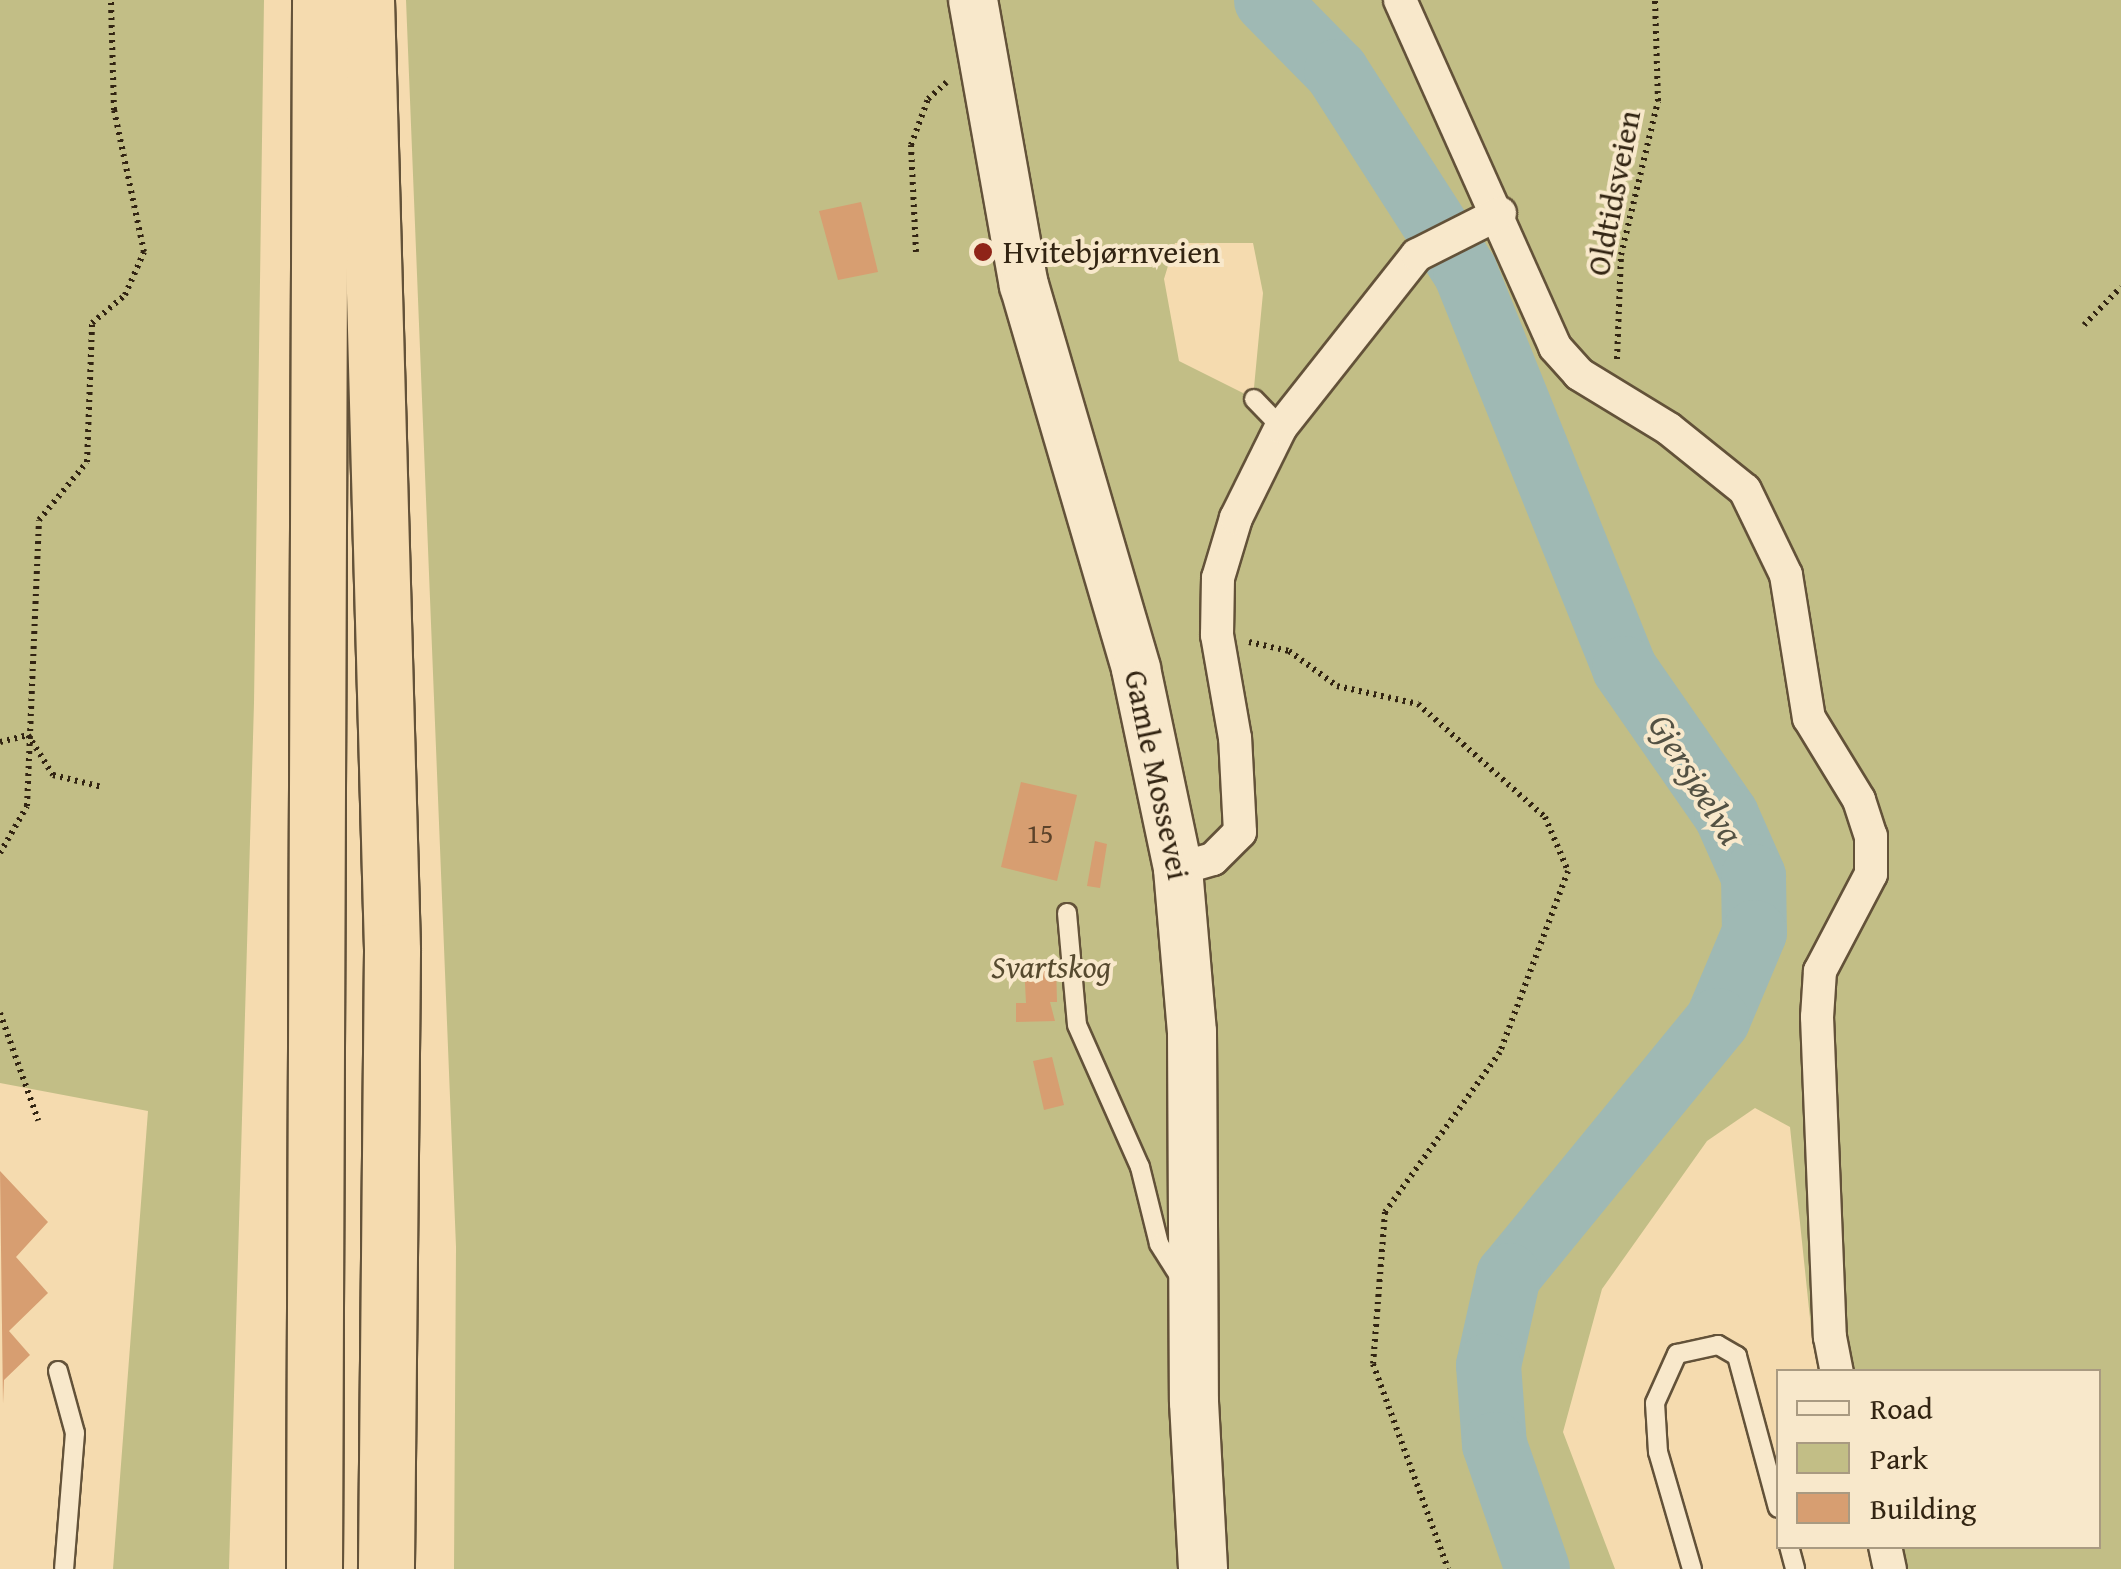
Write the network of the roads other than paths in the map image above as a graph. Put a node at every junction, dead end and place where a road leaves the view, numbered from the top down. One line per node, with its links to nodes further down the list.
1 (320, 0): 15 (highway)
2 (366, 0): 16 (highway)
3 (973, 0): 8 (main road, Gamle Mossevei)
4 (1400, 0): 5 (street)
5 (1500, 213): 7 (street); 11 (street)
6 (1254, 399): 7 (lane)
7 (1280, 427): 8 (street)
8 (1178, 868): 10 (main road, Gamle Mossevei)
9 (1067, 913): 10 (lane)
10 (1192, 1294): 17 (main road, Gamle Mossevei)
11 (1836, 1369)
12 (58, 1371): 14 (lane)
13 (1776, 1501): 18 (lane)
14 (64, 1569)
15 (314, 1569)
16 (386, 1569)
17 (1203, 1569)
18 (1692, 1569)

